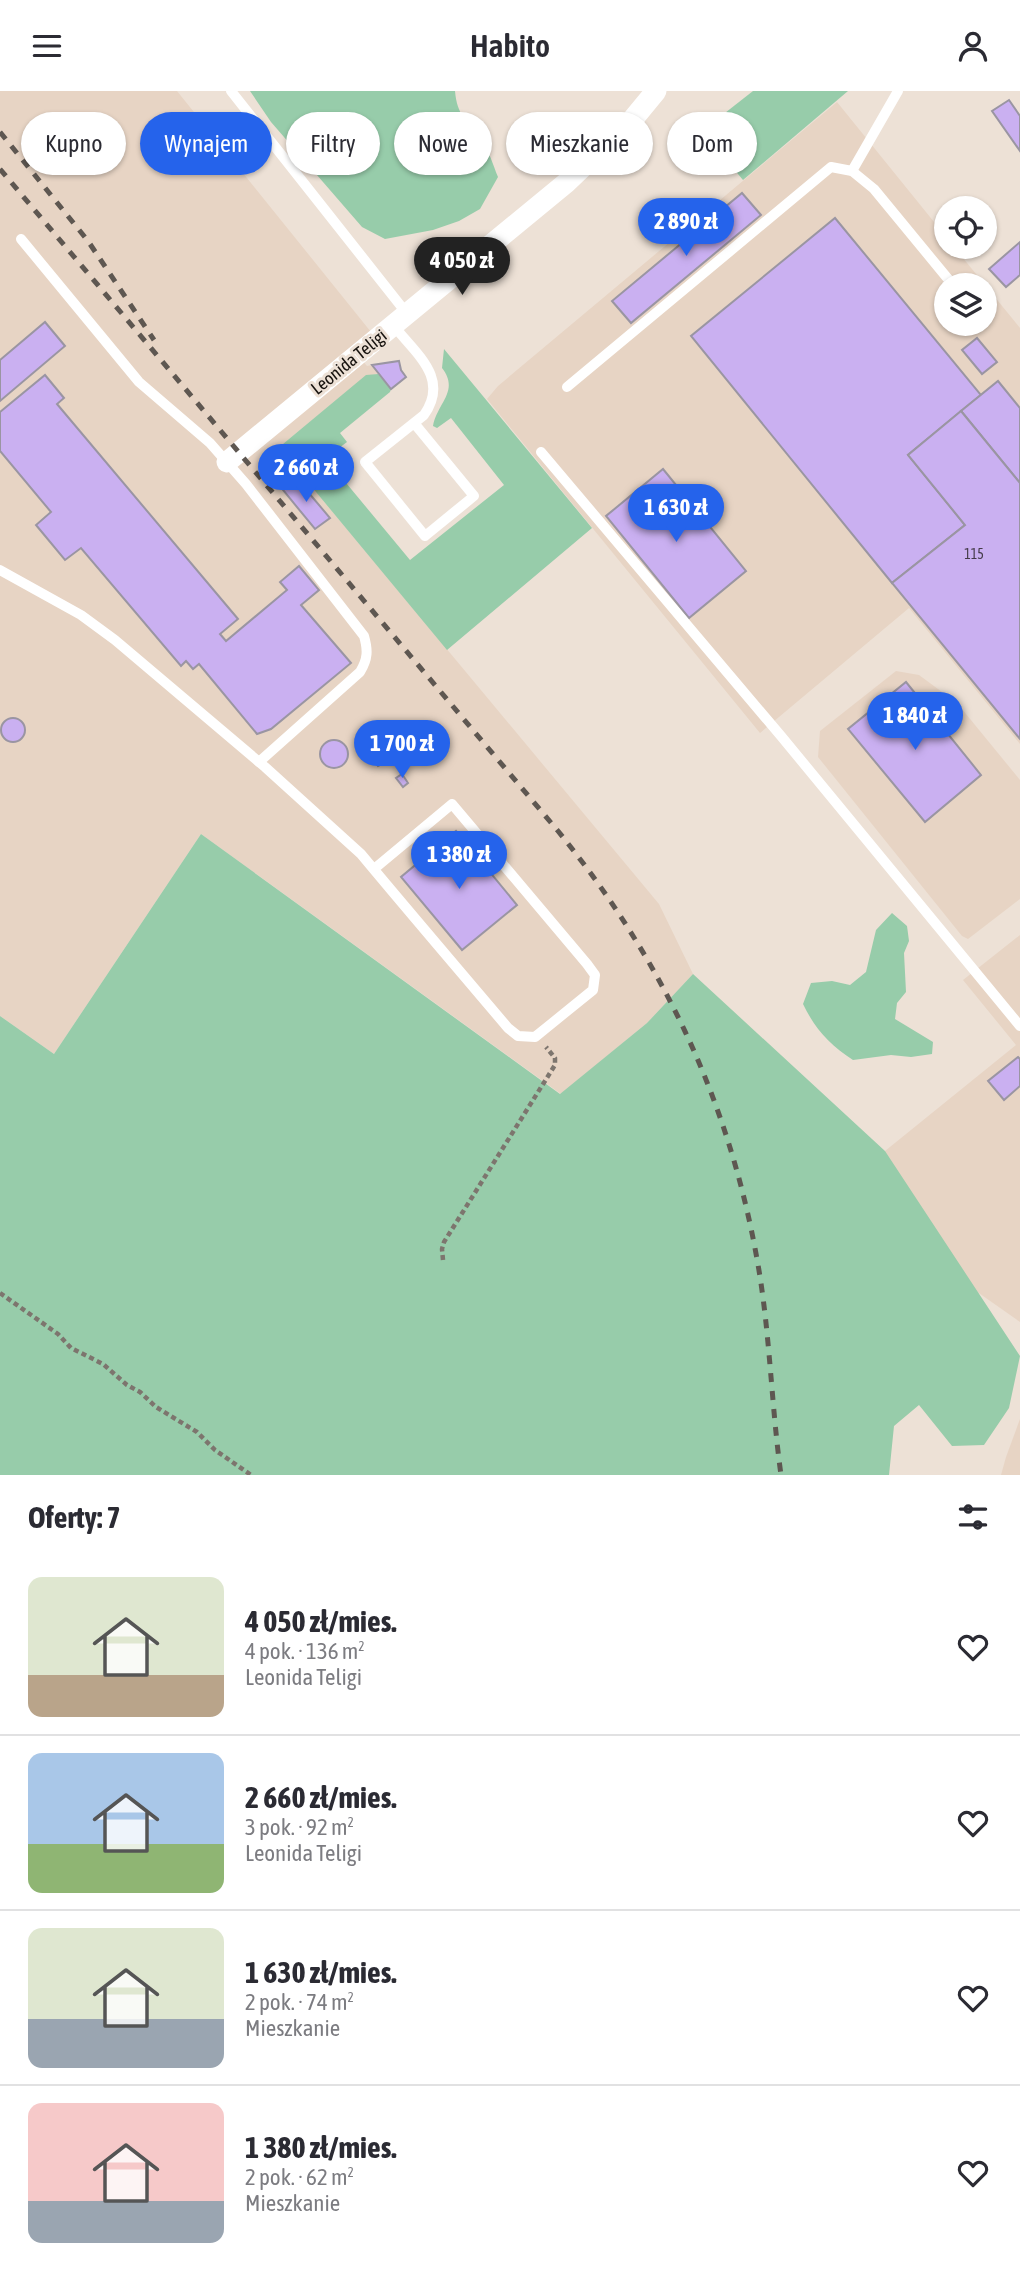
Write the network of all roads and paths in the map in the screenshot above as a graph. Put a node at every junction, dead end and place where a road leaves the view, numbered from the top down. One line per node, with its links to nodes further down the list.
1 (231, 91): 7 (lane)
2 (656, 91): 7 (street, Leonida Teligi)
3 (898, 91): 4 (lane)
4 (852, 171): 6 (lane); 8 (lane)
5 (20, 239): 11 (lane)
6 (943, 273)
7 (401, 320): 9 (lane); 11 (street, Leonida Teligi)
8 (567, 387)
9 (414, 423): 9 (lane)
10 (541, 452): 15 (lane)
11 (227, 462): 13 (lane)
12 (0, 570): 13 (lane)
13 (259, 762): 14 (lane)
14 (374, 869): 16 (lane); 16 (lane)
15 (1020, 1026)
16 (535, 1037): 17 (path)
17 (443, 1259)
18 (0, 1293): 19 (path)
19 (251, 1475)

